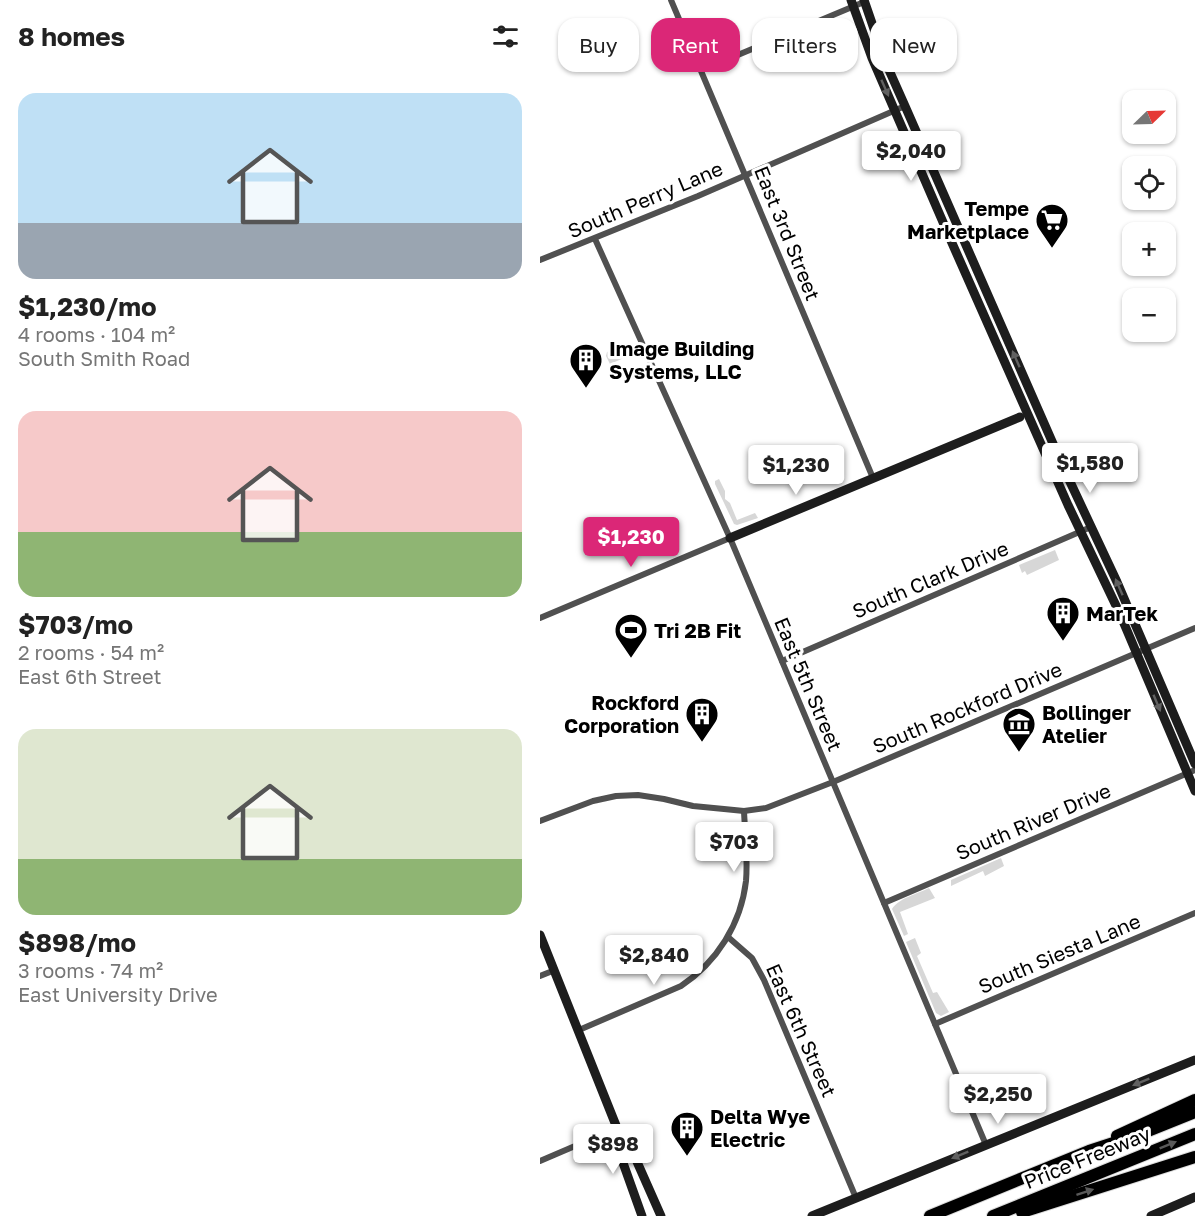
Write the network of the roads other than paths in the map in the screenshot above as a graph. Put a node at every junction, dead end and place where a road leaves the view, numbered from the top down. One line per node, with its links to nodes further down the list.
1 (671, 0): 4 (street, East 3rd Street)
2 (864, 1): 3 (street); 7 (main road)
3 (852, 4): 5 (street); 8 (main road, one-way to 8)
4 (679, 18)
5 (740, 53)
6 (703, 72): 9 (street, East 3rd Street)
7 (905, 106): 8 (street, South Perry Lane); 12 (main road, one-way to 7)
8 (895, 111): 9 (street, South Perry Lane); 13 (main road)
9 (746, 175): 10 (street, South Perry Lane); 14 (street, East 3rd Street)
10 (595, 239): 11 (street, South Perry Lane); 17 (street, East 5th Street)
11 (540, 260)
12 (1038, 409): 13 (street); 15 (main road)
13 (1025, 415): 14 (main road); 16 (main road)
14 (873, 478): 17 (main road)
15 (1091, 527): 16 (street, South Clark Drive); 20 (main road, one-way to 15)
16 (1081, 532): 21 (main road); 22 (street, South Clark Drive)
17 (730, 538): 18 (street); 22 (street, East 5th Street)
18 (540, 618)
19 (1195, 628): 20 (street, South Rockford Drive)
20 (1146, 649): 21 (street, South Rockford Drive); 23 (main road)
21 (1136, 652): 24 (main road, one-way to 24); 25 (street, South Rockford Drive)
22 (782, 661): 25 (street, East 5th Street)
23 (1195, 764)
24 (1191, 772): 26 (main road); 29 (street, South River Drive)
25 (833, 782): 27 (street, South Rockford Drive); 29 (street, East 5th Street)
26 (1195, 791)
27 (744, 811): 28 (street, South Rockford Drive); 32 (street)
28 (540, 821)
29 (884, 903): 35 (street, East 5th Street)
30 (1195, 913): 35 (street, South Siesta Lane)
31 (540, 935): 33 (main road)
32 (728, 937): 36 (street); 48 (street, East 6th Street)
33 (555, 970): 34 (street); 36 (main road)
34 (540, 976)
35 (935, 1024): 42 (street, East 5th Street)
36 (579, 1030): 40 (main road)
37 (1195, 1060): 42 (main road, one-way to 42)
38 (1195, 1100): 43 (highway)
39 (1195, 1112): 43 (highway, Price Freeway)
40 (617, 1128): 45 (main road); 46 (street); 49 (main road)
41 (1195, 1134): 54 (highway, Price Freeway, one-way to 41)
42 (986, 1145): 48 (main road, one-way to 48)
43 (1089, 1151): 53 (highway, Price Freeway)
44 (1195, 1156): 55 (highway, one-way to 44)
45 (622, 1160): 49 (main road); 50 (main road)
46 (540, 1161)
47 (1195, 1197): 56 (main road)
48 (856, 1198): 52 (main road)
49 (655, 1202): 51 (main road)
50 (642, 1216)
51 (660, 1216)
52 (812, 1216)
53 (930, 1216)
54 (993, 1216)
55 (1009, 1216)
56 (1151, 1216)

